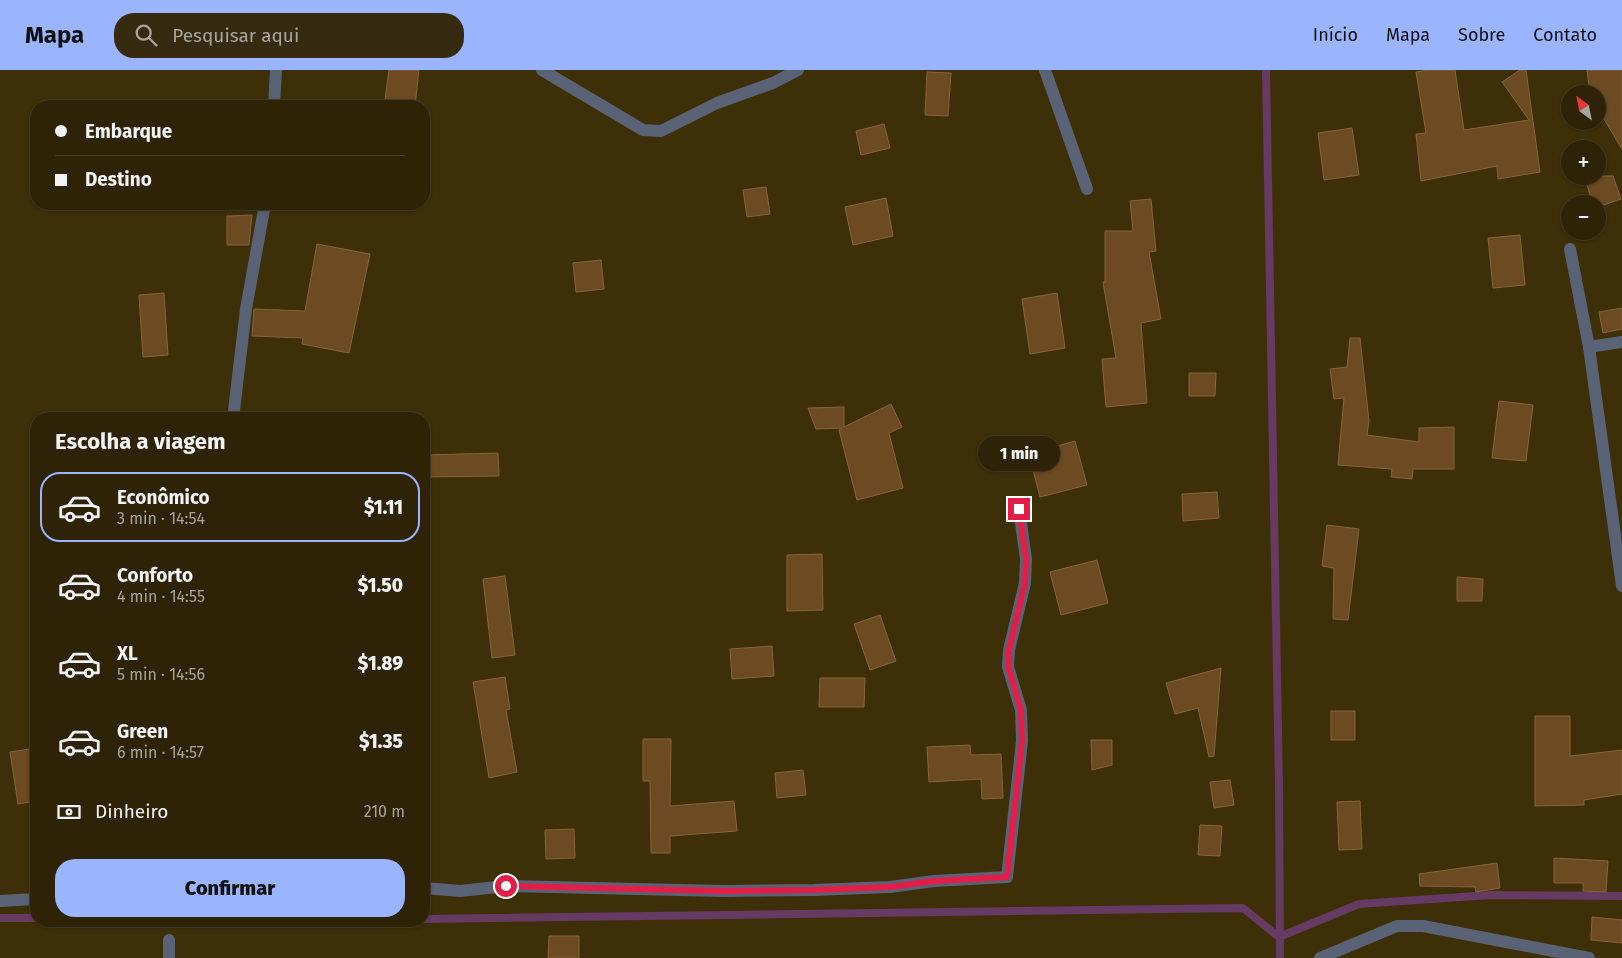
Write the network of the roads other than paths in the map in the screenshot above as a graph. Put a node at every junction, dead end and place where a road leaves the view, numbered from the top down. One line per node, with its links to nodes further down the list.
1 (276, 70): 5 (street)
2 (542, 70): 3 (street)
3 (798, 70)
4 (1045, 70): 6 (street)
5 (274, 100)
6 (1087, 189)
7 (264, 210): 11 (street)
8 (1570, 249): 10 (street)
9 (1622, 342): 10 (street)
10 (1589, 347): 13 (street)
11 (234, 412)
12 (1019, 509): 14 (street)
13 (1622, 586)
14 (430, 888)
15 (30, 899): 16 (street)
16 (0, 901)
17 (169, 940): 18 (street)
18 (169, 958)
19 (1320, 958): 20 (street)
20 (1589, 958)

